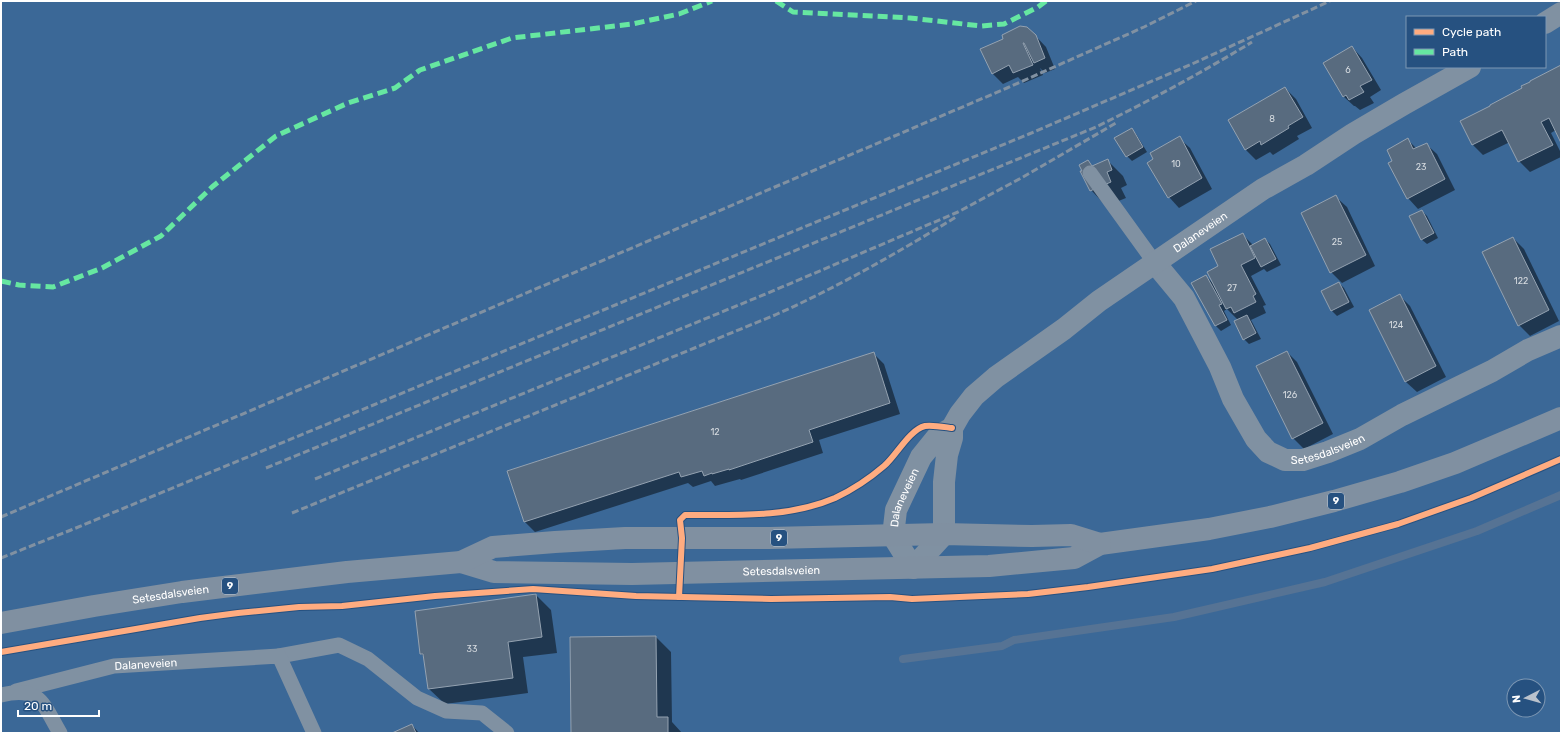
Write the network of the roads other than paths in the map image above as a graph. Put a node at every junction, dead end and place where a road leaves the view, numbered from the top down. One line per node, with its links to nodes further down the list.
1 (1561, 13): 2 (street)
2 (1546, 22)
3 (1468, 68): 5 (street, Dalaneveien)
4 (1090, 173): 5 (lane)
5 (1155, 263): 6 (street, Setesdalsveien); 8 (street, Dalaneveien)
6 (1561, 336)
7 (1561, 418): 11 (highway, Setesdalsveien / 9)
8 (952, 428): 9 (street, Dalaneveien); 10 (street, Dalaneveien)
9 (944, 534): 10 (highway, Setesdalsveien / 9); 11 (highway, Setesdalsveien / 9); 13 (street)
10 (893, 536): 12 (highway, Setesdalsveien / 9); 13 (street, Dalaneveien)
11 (1100, 544): 13 (highway, Setesdalsveien / 9)
12 (461, 562): 13 (highway, Setesdalsveien / 9); 14 (highway, Setesdalsveien / 9)
13 (913, 568)
14 (1, 623)
15 (279, 656): 16 (lane, Dalaneveien); 19 (lane); 20 (lane, Dalaneveien)
16 (16, 691): 17 (lane, Dalaneveien); 18 (lane, Dalaneveien)
17 (1, 695)
18 (60, 733)
19 (314, 733)
20 (507, 733)

